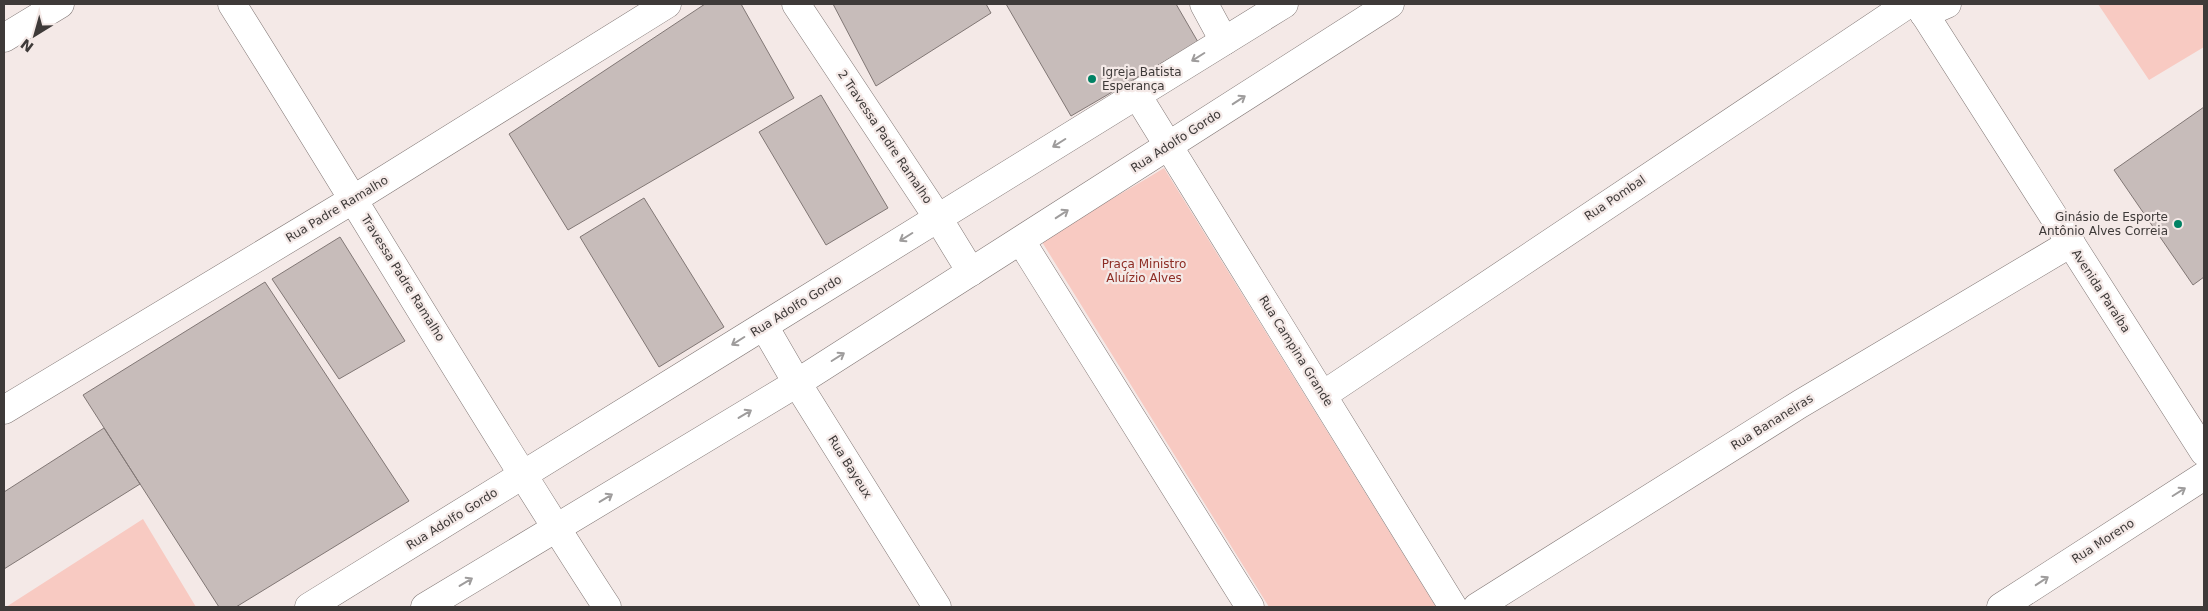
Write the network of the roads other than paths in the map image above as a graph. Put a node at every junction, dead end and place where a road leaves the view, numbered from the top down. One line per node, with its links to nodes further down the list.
1 (60, 4): 9 (street)
2 (232, 4): 13 (street, Travessa Padre Ramalho)
3 (667, 4): 13 (street, Rua Padre Ramalho)
4 (796, 4): 14 (street, 2 Travessa Padre Ramalho)
5 (1204, 4): 10 (street)
6 (1284, 4): 10 (street, Rua Adolfo Gordo)
7 (1390, 4): 12 (street, Rua Adolfo Gordo, one-way to 7)
8 (1924, 6): 16 (street, Avenida Paraíba); 20 (street, Rua Pombal)
9 (4, 38)
10 (1224, 41): 11 (street, Rua Adolfo Gordo, one-way to 11)
11 (1137, 94): 12 (street, Rua Campina Grande); 14 (street, Rua Adolfo Gordo, one-way to 14)
12 (1169, 145): 15 (street, Rua Adolfo Gordo, one-way to 12); 20 (street, Rua Campina Grande)
13 (354, 199): 21 (street, Rua Padre Ramalho); 23 (street, Travessa Padre Ramalho)
14 (938, 218): 17 (street, 2 Travessa Padre Ramalho); 18 (street, Rua Adolfo Gordo, one-way to 18)
15 (1021, 241): 17 (street, Rua Adolfo Gordo); 30 (street)
16 (2071, 243): 22 (street, Avenida Paraíba); 32 (street, Rua Bananeiras)
17 (971, 272): 19 (street, Rua Adolfo Gordo, one-way to 17)
18 (764, 326): 19 (street, Rua Bayeux); 23 (street, Rua Adolfo Gordo, one-way to 23)
19 (797, 383): 25 (street, Rua Adolfo Gordo, one-way to 19); 29 (street, Rua Bayeux)
20 (1323, 394): 31 (street, Rua Campina Grande)
21 (4, 410)
22 (2204, 452)
23 (523, 474): 25 (street, Travessa Padre Ramalho); 26 (street, Rua Adolfo Gordo)
24 (2204, 476): 33 (street, Rua Moreno, one-way to 24)
25 (556, 528): 27 (street, Rua Adolfo Gordo, one-way to 25); 28 (street, Travessa Padre Ramalho)
26 (309, 607)
27 (425, 607)
28 (607, 607)
29 (937, 607)
30 (1250, 607)
31 (1453, 607)
32 (1477, 607)
33 (2001, 607)

